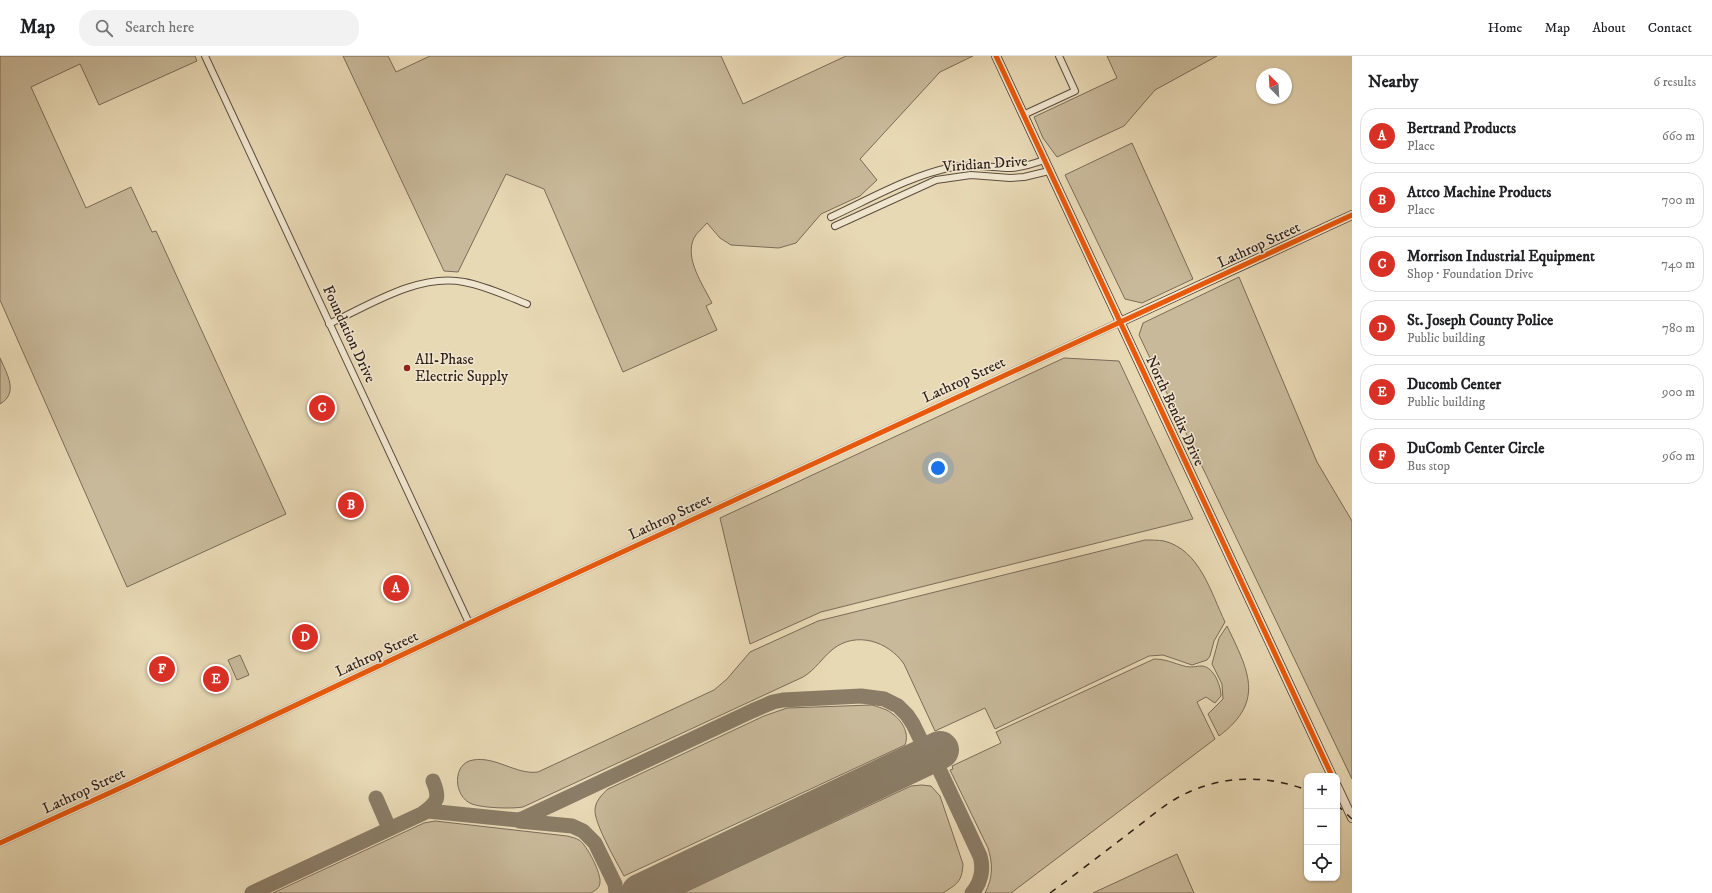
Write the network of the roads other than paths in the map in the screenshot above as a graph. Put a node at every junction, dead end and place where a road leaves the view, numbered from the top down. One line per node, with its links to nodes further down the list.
1 (205, 56): 12 (street, Foundation Drive)
2 (996, 56): 4 (street, North Bendix Drive)
3 (1059, 56): 4 (street)
4 (1023, 115): 5 (street, North Bendix Drive)
5 (1044, 160): 6 (street, North Bendix Drive); 8 (street, Viridian Drive)
6 (1049, 171): 9 (street, Viridian Drive); 11 (street, North Bendix Drive)
7 (1352, 215): 11 (street, Lathrop Street)
8 (831, 217)
9 (835, 226)
10 (528, 304): 12 (street)
11 (1120, 322): 13 (street, Lathrop Street); 14 (street, North Bendix Drive)
12 (329, 324): 13 (street, Foundation Drive)
13 (469, 623): 17 (street, Lathrop Street)
14 (1331, 773)
15 (1340, 792): 16 (street)
16 (1352, 818)
17 (0, 843)

